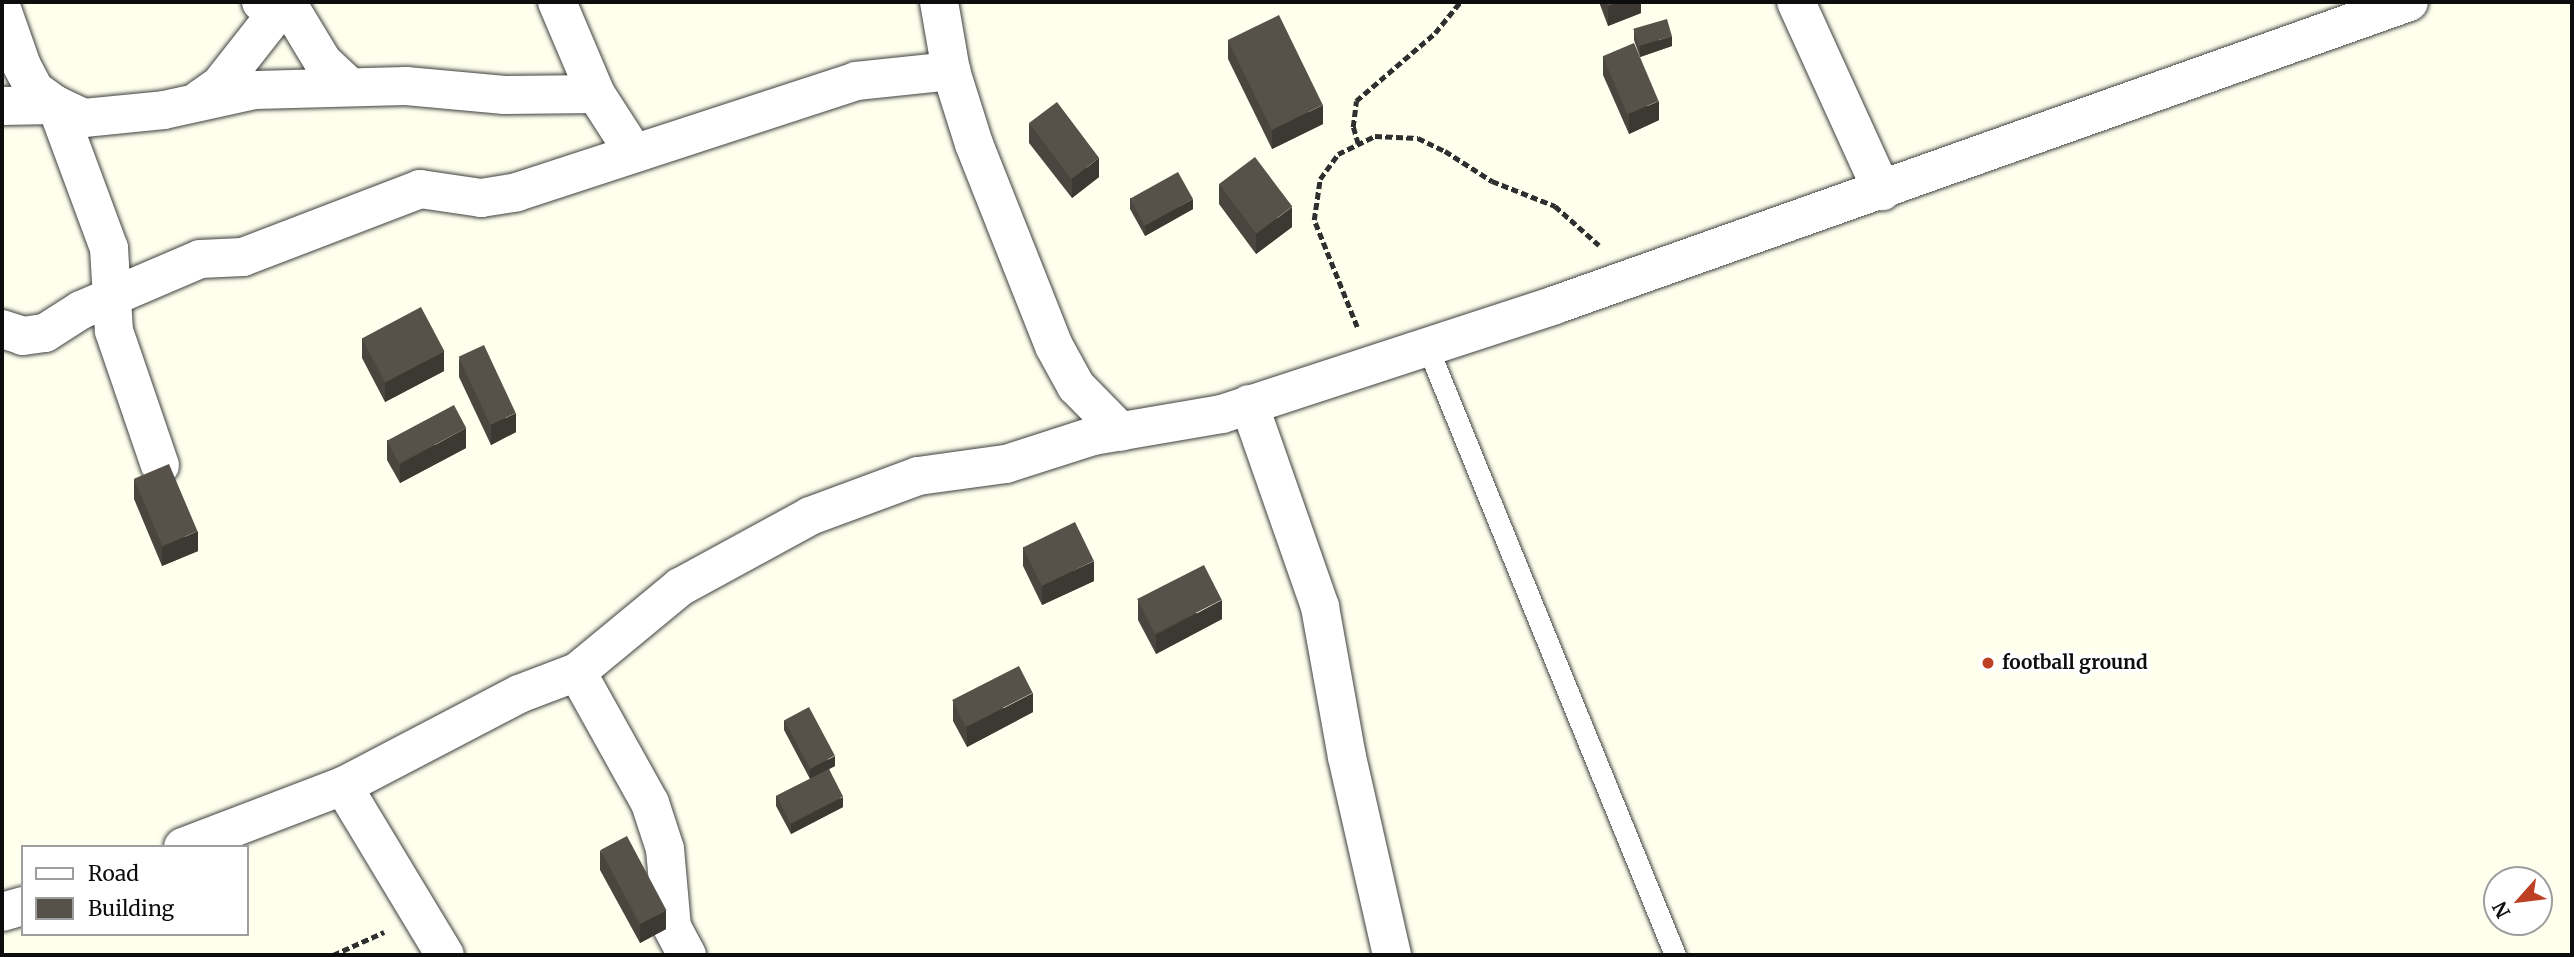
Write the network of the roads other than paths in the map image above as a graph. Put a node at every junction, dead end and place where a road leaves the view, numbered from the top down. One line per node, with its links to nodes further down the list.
1 (557, 2): 10 (street)
2 (939, 2): 8 (street)
3 (1796, 2): 15 (street)
4 (2409, 2): 7 (street)
5 (278, 6): 9 (street); 11 (street)
6 (2, 9): 12 (street)
7 (2333, 12): 15 (street)
8 (951, 71): 14 (street); 20 (street)
9 (349, 86): 10 (street); 11 (street)
10 (596, 94): 14 (street)
11 (200, 99): 12 (street)
12 (56, 104): 13 (street); 16 (street)
13 (2, 106)
14 (634, 153): 16 (street)
15 (1882, 191): 18 (street)
16 (116, 295): 17 (street); 21 (street)
17 (2, 329)
18 (1427, 346): 19 (street); 30 (lane)
19 (1249, 404): 20 (street); 29 (street)
20 (1121, 432): 22 (street)
21 (160, 465)
22 (577, 672): 23 (street); 28 (street)
23 (343, 786): 24 (street); 27 (street)
24 (188, 845)
25 (21, 907): 26 (street)
26 (2, 912)
27 (445, 955)
28 (688, 955)
29 (1392, 955)
30 (1675, 955)

